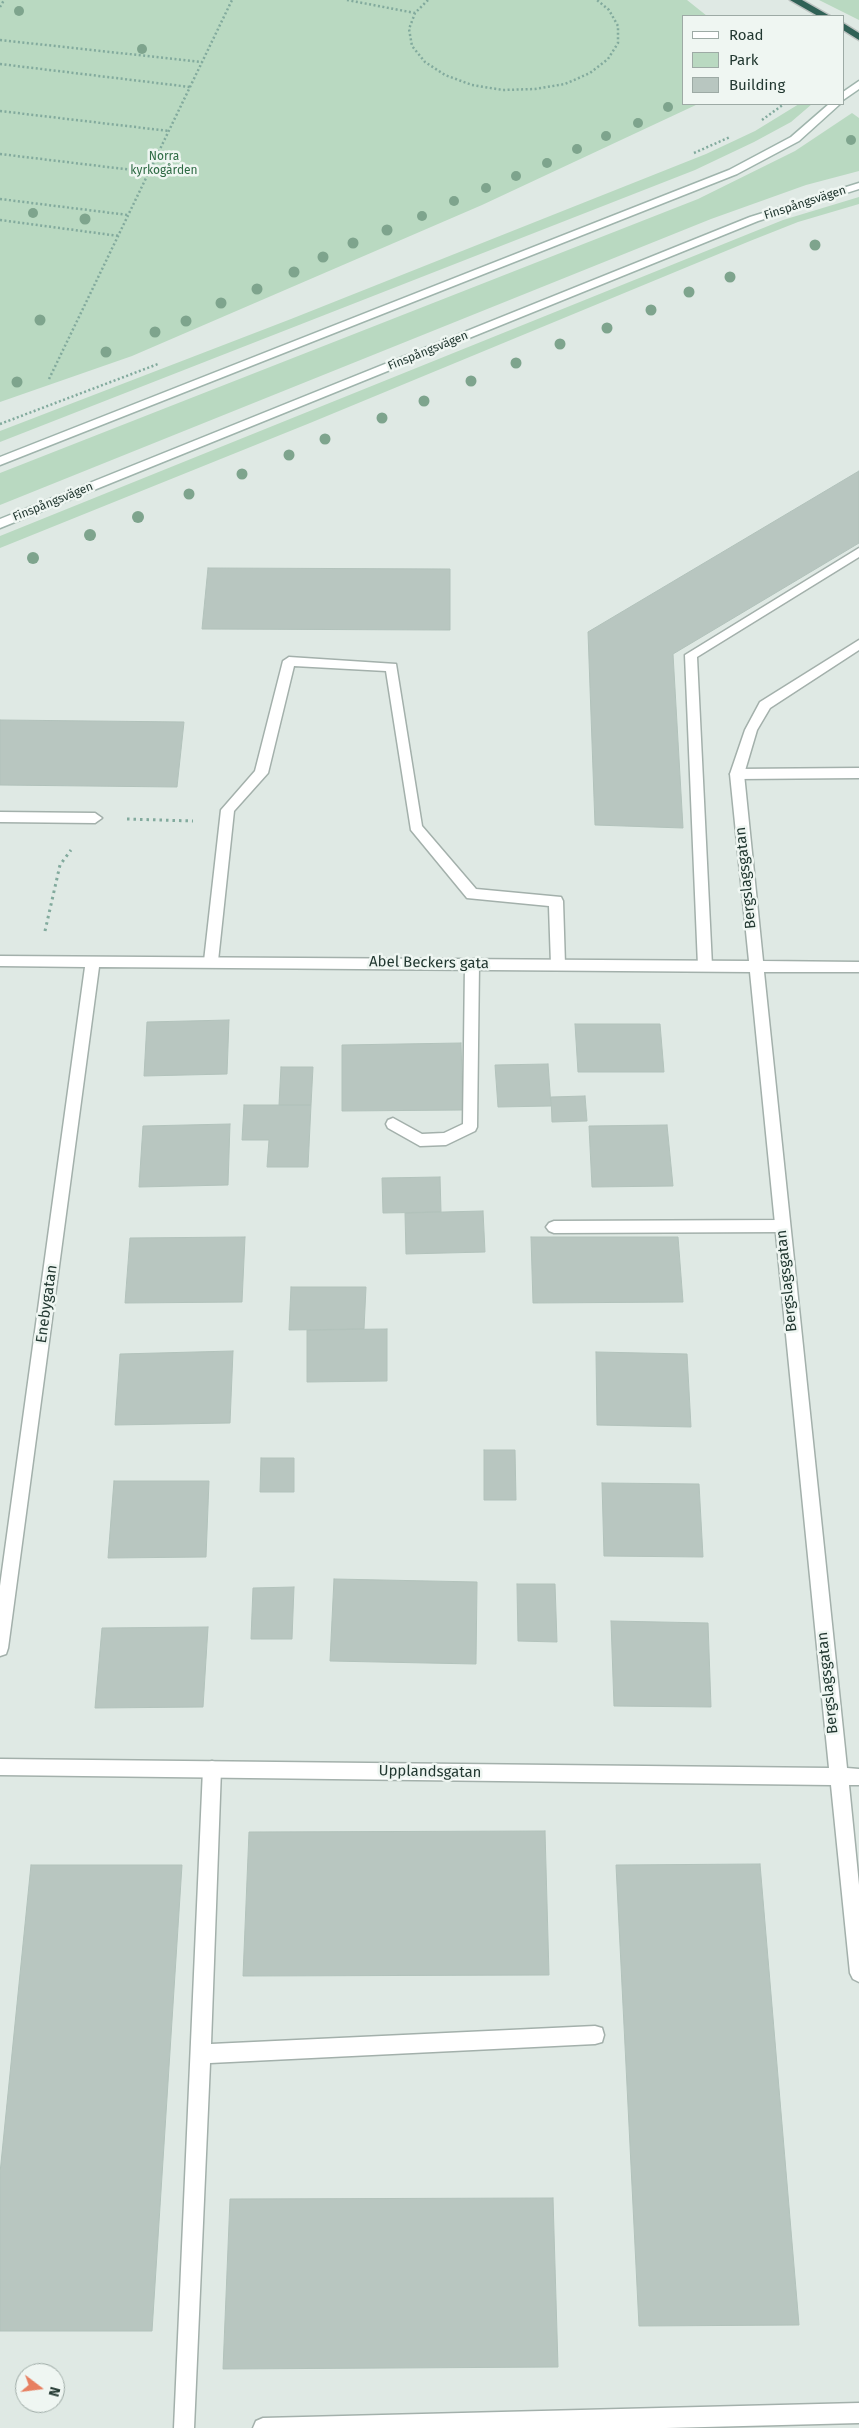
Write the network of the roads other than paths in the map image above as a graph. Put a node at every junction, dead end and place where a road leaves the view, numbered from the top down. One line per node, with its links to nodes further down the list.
1 (795, 0): 2 (highway)
2 (823, 15)
3 (844, 27): 4 (highway)
4 (859, 37)
5 (859, 84): 6 (street)
6 (844, 96)
7 (834, 105): 9 (street)
8 (859, 186): 10 (street, Finspångsvägen)
9 (0, 461)
10 (0, 524)
11 (859, 552): 22 (street)
12 (859, 644): 14 (street, Bergslagsgatan)
13 (859, 773): 14 (street)
14 (737, 774): 23 (street, Bergslagsgatan)
15 (0, 817): 16 (street)
16 (95, 818)
17 (0, 960): 18 (street, Abel Beckers gata)
18 (93, 960): 19 (street, Abel Beckers gata); 28 (street, Enebygatan)
19 (211, 962): 20 (street, Abel Beckers gata); 21 (street)
20 (472, 964): 21 (street, Abel Beckers gata); 25 (street)
21 (558, 964): 22 (street, Abel Beckers gata)
22 (704, 966): 23 (street, Abel Beckers gata)
23 (755, 966): 24 (street, Abel Beckers gata); 26 (street, Bergslagsgatan)
24 (859, 967)
25 (392, 1124)
26 (782, 1226): 27 (street); 32 (street, Bergslagsgatan)
27 (554, 1227)
28 (0, 1648)
29 (0, 1767): 30 (street, Upplandsgatan)
30 (212, 1769): 32 (street, Upplandsgatan); 35 (street)
31 (859, 1777): 32 (street, Upplandsgatan)
32 (838, 1778): 33 (street, Bergslagsgatan)
33 (859, 1973)
34 (595, 2035): 35 (street)
35 (201, 2054): 37 (street)
36 (859, 2413): 38 (street)
37 (184, 2428)
38 (263, 2428)

